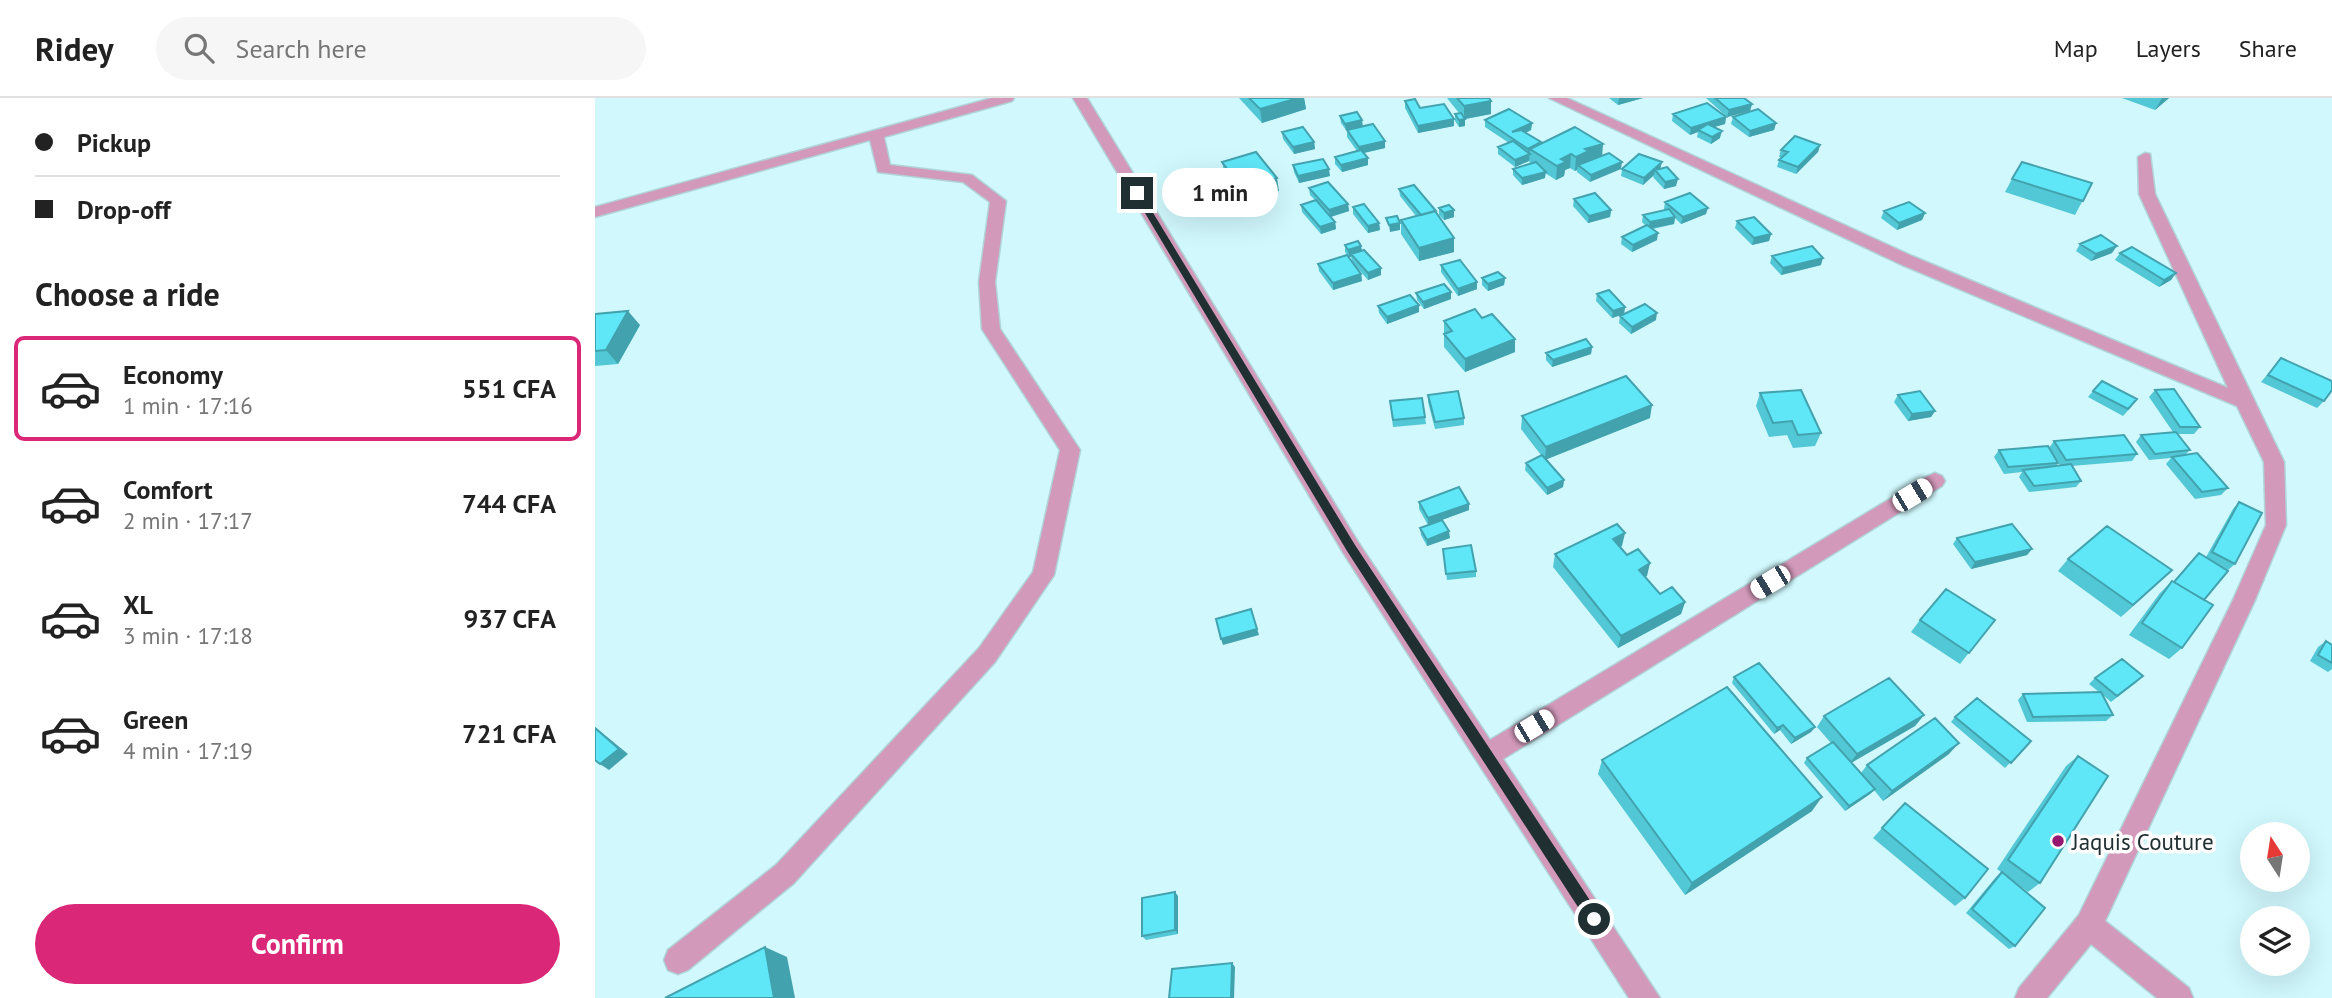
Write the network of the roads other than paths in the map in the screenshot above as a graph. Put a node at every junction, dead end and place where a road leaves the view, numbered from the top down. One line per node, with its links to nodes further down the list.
1 (1007, 98): 4 (street)
2 (1080, 98): 9 (street)
3 (1556, 98): 7 (street)
4 (876, 134): 6 (street); 11 (street)
5 (2145, 157): 7 (street)
6 (595, 212)
7 (2244, 402): 10 (street)
8 (1935, 481): 9 (street)
9 (1487, 755): 12 (street)
10 (2089, 925): 13 (street); 14 (street)
11 (678, 960)
12 (1647, 998)
13 (2029, 998)
14 (2179, 998)

